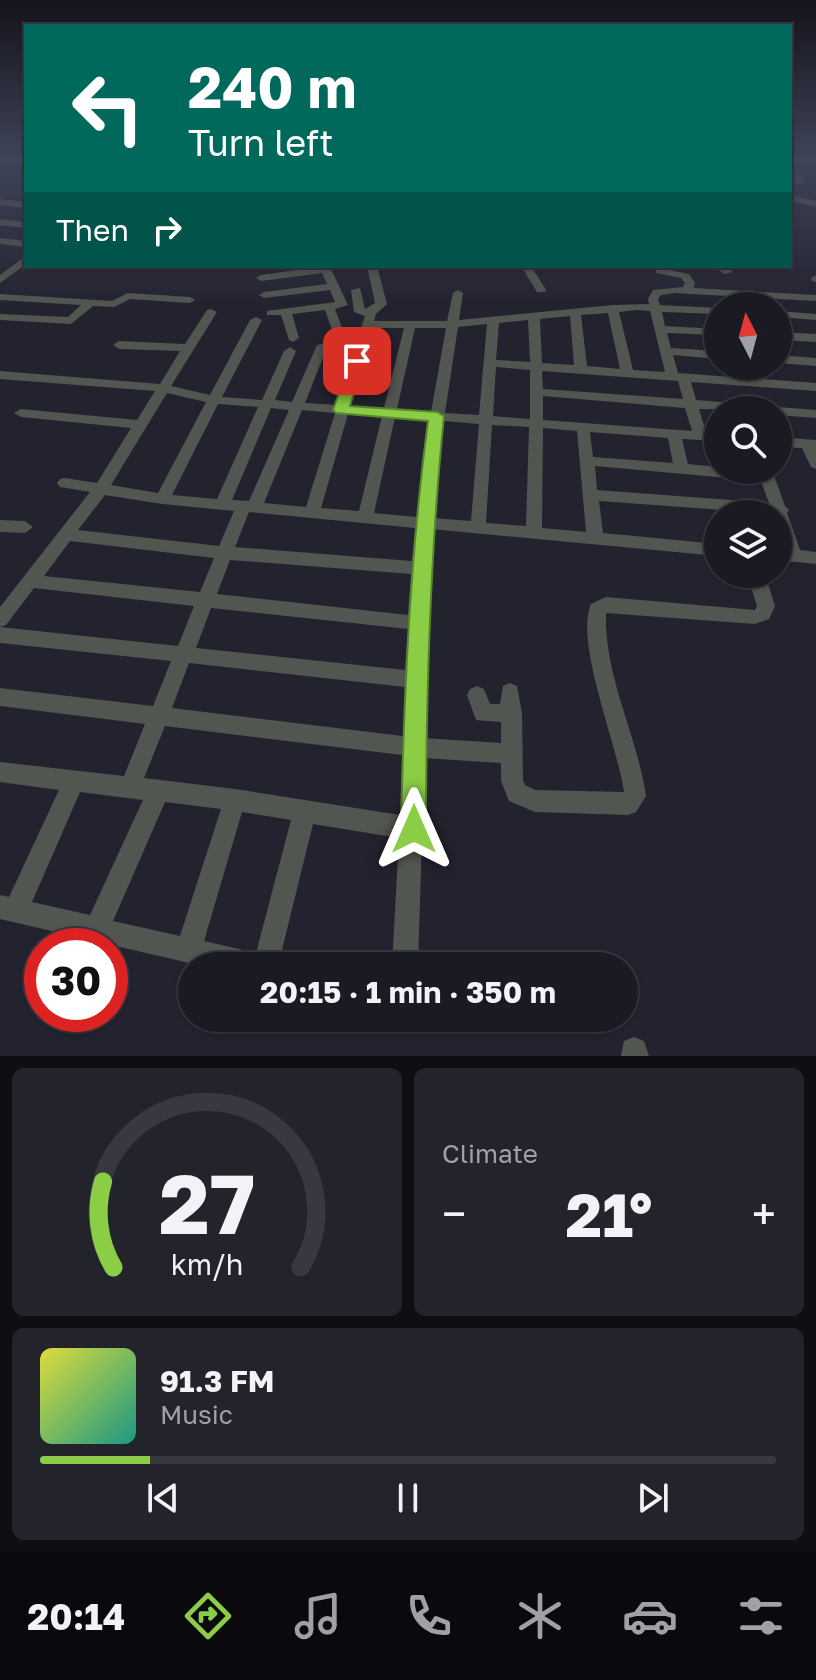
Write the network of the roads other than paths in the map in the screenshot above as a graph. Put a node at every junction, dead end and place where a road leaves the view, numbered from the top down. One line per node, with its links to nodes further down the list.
1 (0, 222): 2 (street)
2 (24, 225)
3 (0, 241): 4 (street)
4 (24, 244)
5 (24, 261): 10 (street)
6 (24, 267): 10 (street)
7 (313, 268): 12 (street); 14 (street)
8 (372, 268): 39 (street)
9 (527, 268): 16 (street)
10 (13, 270): 13 (street)
11 (660, 271): 17 (street)
12 (261, 278)
13 (0, 280)
14 (334, 286): 19 (street); 24 (street)
15 (356, 290): 39 (street)
16 (541, 290)
17 (688, 290): 21 (street); 25 (street)
18 (458, 293): 38 (street)
19 (264, 295)
20 (0, 297): 23 (street)
21 (816, 298)
22 (190, 300): 23 (street)
23 (90, 303): 34 (street)
24 (329, 307): 29 (street); 43 (street)
25 (655, 307): 26 (street); 27 (street); 41 (street)
26 (613, 308): 31 (street); 56 (street)
27 (704, 310)
28 (211, 312): 47 (street)
29 (286, 312): 30 (street); 62 (street)
30 (271, 313)
31 (575, 313): 33 (street); 54 (street)
32 (792, 315): 35 (street)
33 (534, 316): 37 (street); 53 (street)
34 (0, 317)
35 (816, 317)
36 (256, 320): 61 (street)
37 (493, 320): 38 (street); 52 (street)
38 (452, 324): 40 (street); 71 (street)
39 (368, 325): 40 (street); 64 (street); 66 (street)
40 (410, 325): 69 (street)
41 (660, 329): 42 (street); 48 (street)
42 (704, 331)
43 (338, 333)
44 (792, 337): 45 (street)
45 (816, 338)
46 (119, 345): 47 (street)
47 (187, 348): 58 (street)
48 (666, 351): 49 (street); 57 (street)
49 (704, 354)
50 (792, 360): 51 (street)
51 (816, 362)
52 (491, 363): 53 (street); 72 (street)
53 (535, 367): 54 (street); 60 (street)
54 (581, 370): 56 (street)
55 (3, 372): 58 (street)
56 (627, 373): 57 (street)
57 (677, 377): 59 (street); 63 (street)
58 (165, 385): 61 (street); 75 (street)
59 (816, 387)
60 (537, 392): 63 (street); 73 (street)
61 (214, 400): 62 (street); 88 (street)
62 (264, 404): 64 (street); 89 (street)
63 (692, 405): 65 (street); 77 (street)
64 (294, 406): 66 (street); 91 (street)
65 (704, 406)
66 (341, 410): 69 (street); 92 (street)
67 (792, 412): 70 (street)
68 (21, 413): 75 (street)
69 (390, 413): 71 (street); 93 (street)
70 (816, 414)
71 (437, 416): 72 (street); 94 (street)
72 (484, 419): 73 (street); 97 (street)
73 (533, 423): 74 (street); 98 (street)
74 (583, 427): 76 (street); 81 (street)
75 (136, 431): 86 (street)
76 (674, 434): 77 (street); 83 (street)
77 (700, 436): 78 (street)
78 (704, 436)
79 (792, 443): 80 (street)
80 (812, 445): 82 (street)
81 (588, 461): 83 (street); 87 (street)
82 (816, 464)
83 (682, 469): 84 (street)
84 (704, 470)
85 (65, 483): 86 (street)
86 (100, 490): 88 (street); 99 (street)
87 (593, 495): 90 (street); 100 (street)
88 (162, 499): 89 (street)
89 (222, 504): 91 (street)
90 (704, 504)
91 (249, 507): 92 (street); 102 (street)
92 (312, 513): 93 (street)
93 (365, 518): 94 (street)
94 (424, 524): 97 (street); 105 (street)
95 (0, 526): 96 (street)
96 (25, 527)
97 (478, 528): 98 (street)
98 (534, 533): 100 (street)
99 (65, 534): 102 (street); 106 (street)
100 (595, 538): 101 (street)
101 (704, 549)
102 (225, 553): 105 (street); 108 (street)
103 (792, 556): 104 (street)
104 (816, 558)
105 (420, 568): 110 (street)
106 (28, 581): 108 (street); 109 (street)
107 (760, 588): 118 (street)
108 (205, 600): 110 (street); 112 (street)
109 (0, 620)
110 (417, 623): 113 (street)
111 (0, 635): 112 (street)
112 (186, 653): 113 (street); 116 (street)
113 (414, 679): 117 (street)
114 (477, 695): 118 (street)
115 (0, 697): 116 (street)
116 (160, 718): 117 (street); 121 (street)
117 (414, 747): 118 (street); 125 (street)
118 (511, 754)
119 (0, 772): 120 (street)
120 (74, 782): 121 (street); 126 (street)
121 (130, 787): 122 (street)
122 (159, 790): 123 (street); 128 (street)
123 (235, 800): 124 (street); 130 (street)
124 (305, 811): 125 (street); 132 (street)
125 (414, 829): 133 (street)
126 (8, 909): 127 (street)
127 (84, 928)
128 (97, 928)
129 (128, 937): 130 (street)
130 (189, 948): 131 (street)
131 (204, 952)
132 (269, 952)
133 (406, 952)

